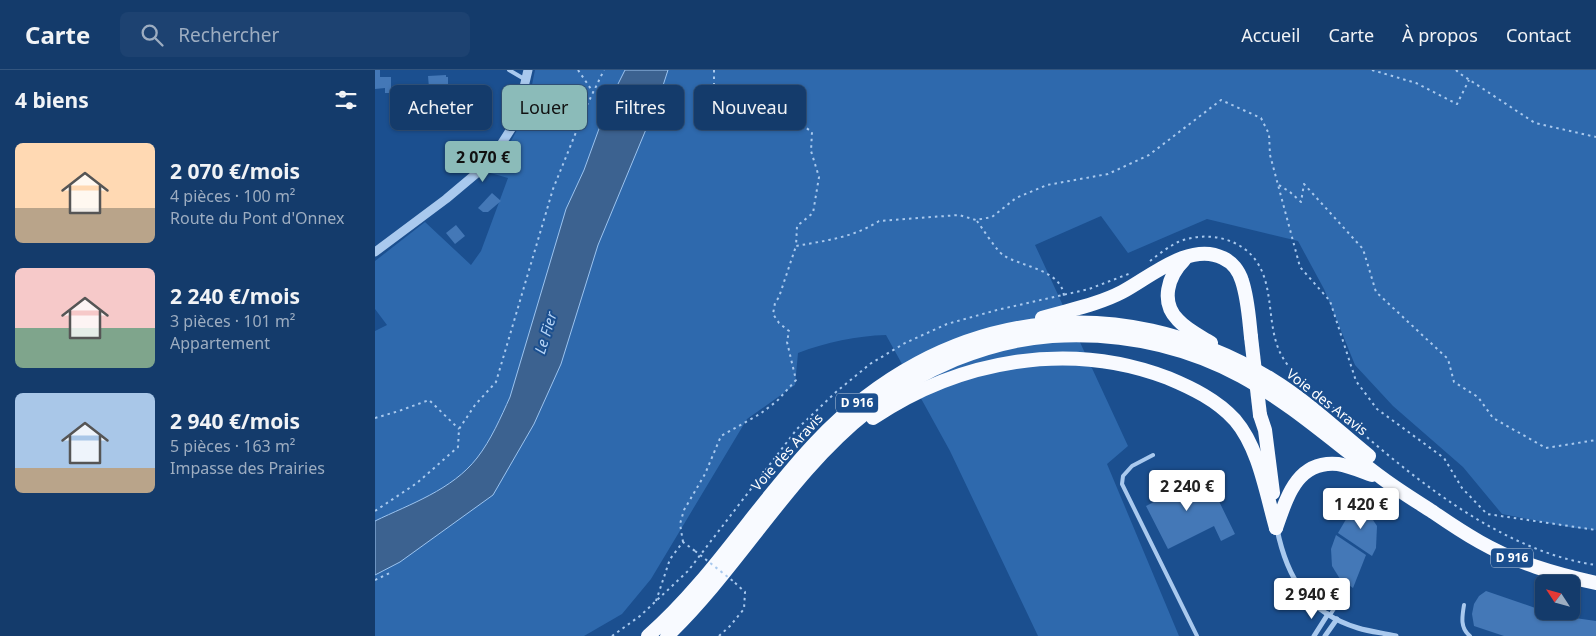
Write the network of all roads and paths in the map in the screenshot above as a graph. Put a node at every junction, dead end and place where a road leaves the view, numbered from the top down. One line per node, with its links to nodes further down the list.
1 (509, 70): 8 (lane)
2 (528, 70): 8 (street)
3 (579, 70): 10 (path)
4 (604, 70): 10 (path)
5 (714, 70): 14 (path)
6 (1372, 70): 9 (path)
7 (1456, 70): 9 (path)
8 (526, 80): 15 (street)
9 (1469, 80): 11 (path)
10 (593, 92): 24 (path)
11 (1596, 136)
12 (1278, 184): 13 (path); 25 (path); 33 (path)
13 (976, 220): 14 (path); 19 (path)
14 (796, 246): 34 (path)
15 (375, 252)
16 (1189, 257): 20 (highway); 21 (highway); 22 (highway, bridge)
17 (1144, 264): 35 (path)
18 (1133, 272): 19 (path)
19 (1064, 296): 40 (path)
20 (998, 332): 21 (highway, Voie des Aravis / D 916); 45 (highway, Voie des Aravis / D 916)
21 (1254, 370): 31 (highway, Voie des Aravis / D 916)
22 (1260, 415): 26 (highway); 32 (highway)
23 (375, 418): 24 (path)
24 (459, 429): 30 (path)
25 (1596, 440)
26 (1249, 442): 28 (highway); 32 (highway)
27 (1153, 455): 48 (lane)
28 (819, 458): 29 (highway, Voie des Aravis / D 916); 46 (highway, Voie des Aravis / D 916)
29 (1383, 478): 31 (highway, Voie des Aravis / D 916); 32 (highway)
30 (375, 511)
31 (1435, 514): 38 (highway, Voie des Aravis / D 916)
32 (1276, 528): 42 (street)
33 (1596, 530)
34 (683, 542): 40 (path); 47 (path, bridge)
35 (1596, 565)
36 (392, 572): 37 (path)
37 (375, 580)
38 (1596, 583)
39 (1343, 595): 42 (lane)
40 (655, 603): 44 (path)
41 (1464, 605): 52 (lane)
42 (1329, 615): 43 (street); 49 (street)
43 (1337, 619): 50 (street); 51 (street)
44 (613, 636)
45 (648, 636)
46 (667, 636)
47 (719, 636)
48 (1197, 636)
49 (1314, 636)
50 (1325, 636)
51 (1396, 636)
52 (1470, 636)

